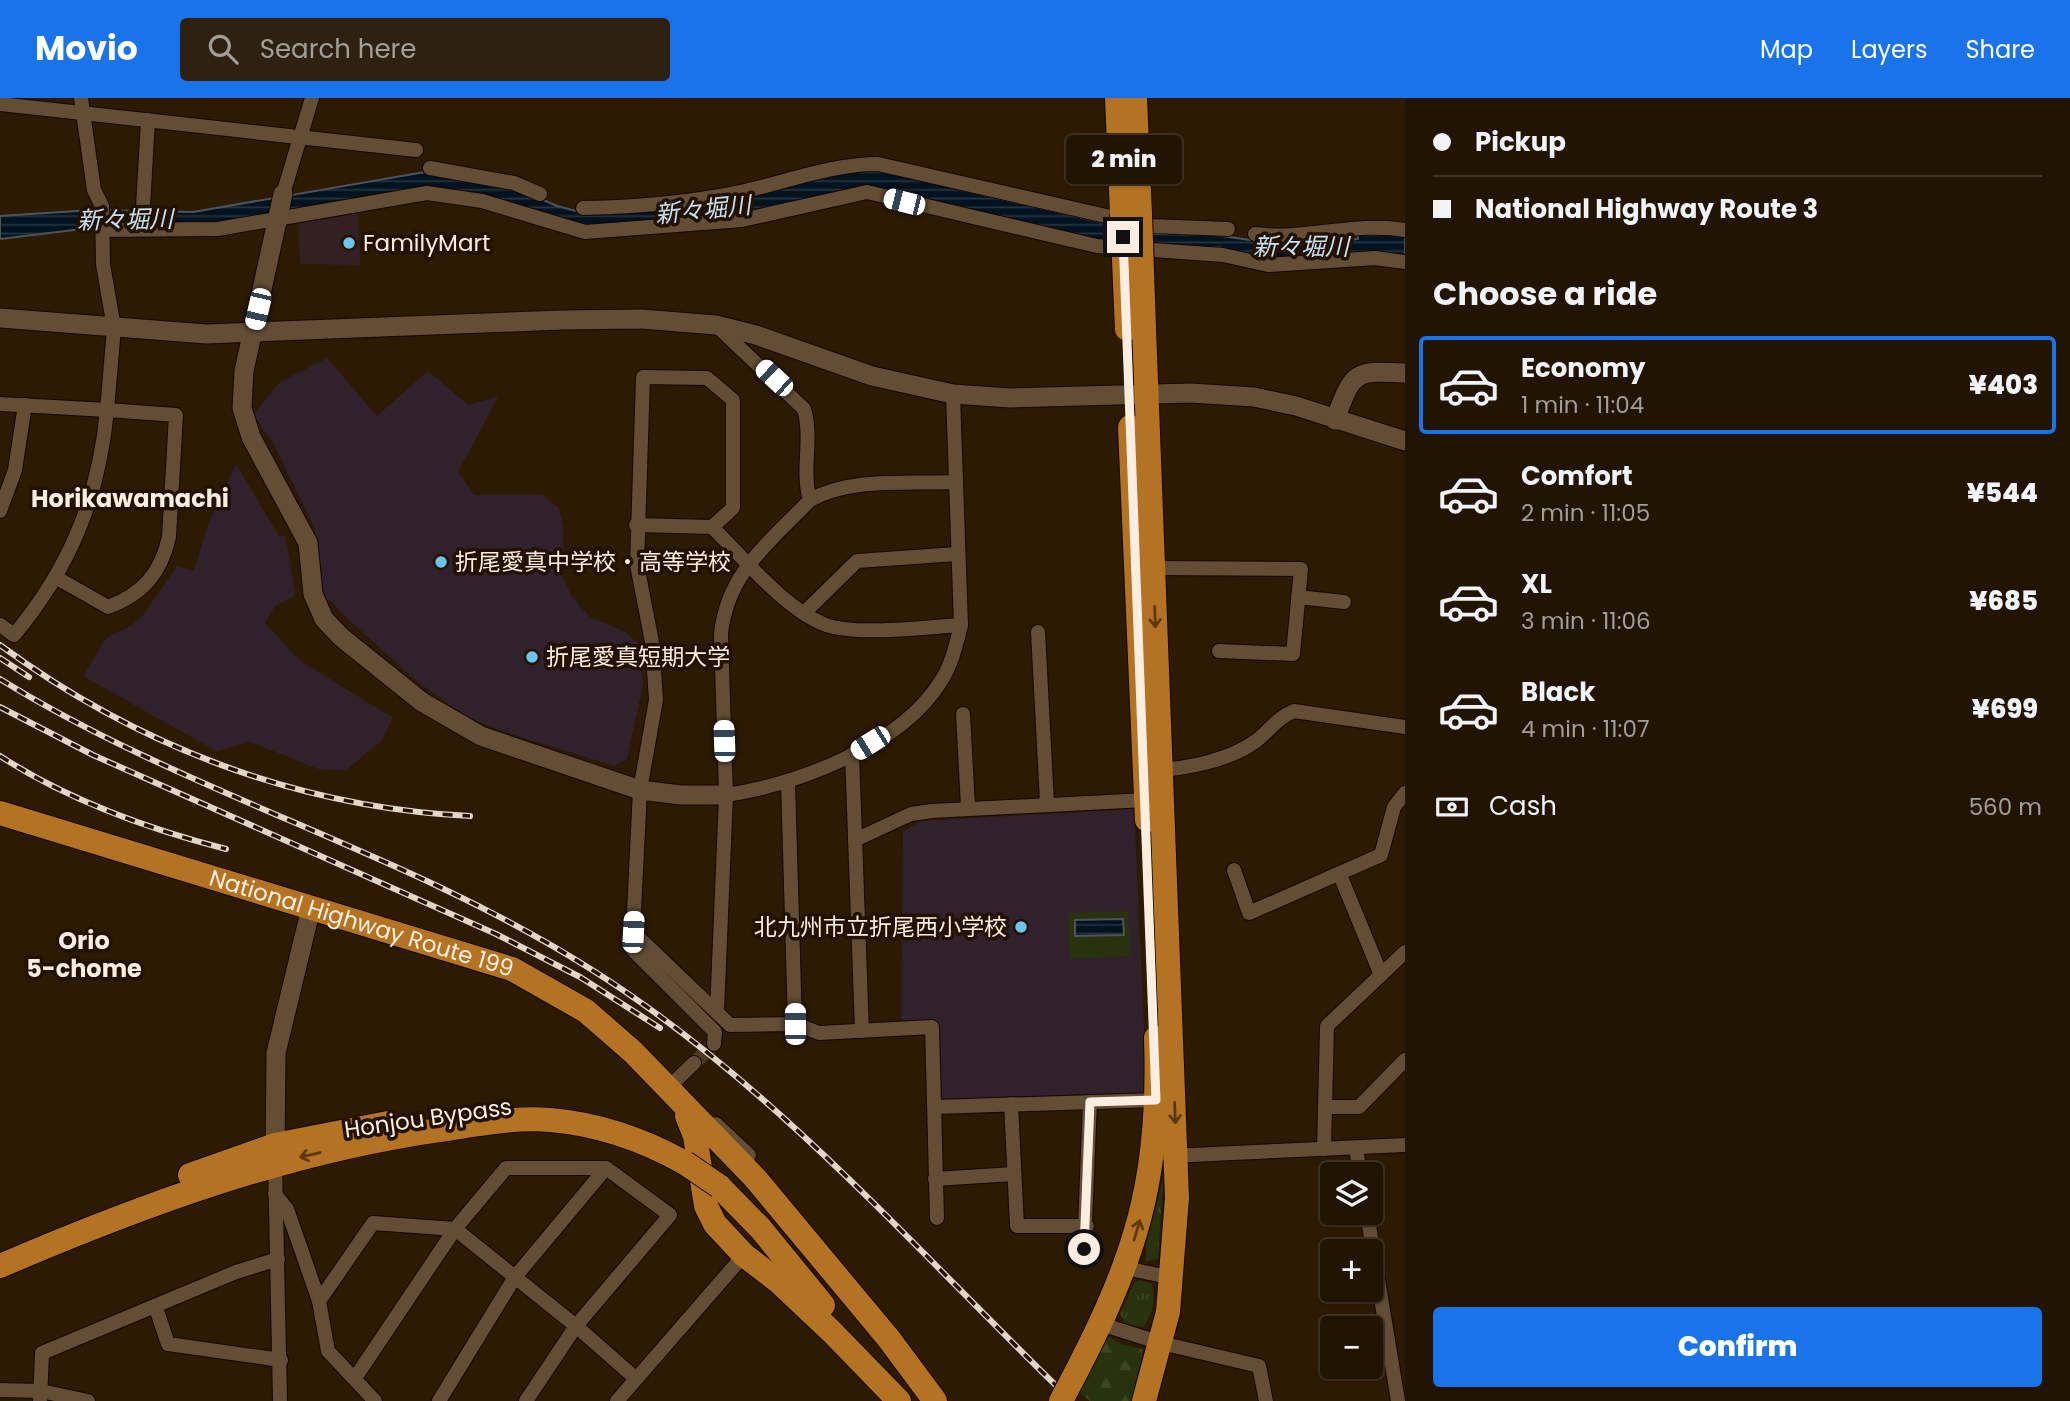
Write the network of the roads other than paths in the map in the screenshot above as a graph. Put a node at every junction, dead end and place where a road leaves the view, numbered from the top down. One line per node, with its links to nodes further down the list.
1 (81, 98): 6 (street)
2 (312, 98): 8 (street)
3 (1117, 98): 15 (highway)
4 (1135, 98): 15 (highway)
5 (0, 104): 6 (street)
6 (83, 113): 7 (street); 16 (street)
7 (148, 120): 8 (street); 12 (street)
8 (300, 136): 9 (street); 13 (street)
9 (416, 150)
10 (430, 168): 11 (street)
11 (540, 194)
12 (143, 207)
13 (280, 207): 16 (street); 20 (street); 24 (street)
14 (583, 208): 17 (street)
15 (1131, 214): 27 (highway, bridge)
16 (102, 228): 23 (street)
17 (1228, 229)
18 (1405, 230): 19 (street)
19 (1255, 233)
20 (1405, 262)
21 (0, 318): 23 (street)
22 (716, 325): 24 (street); 26 (street); 34 (street)
23 (114, 328): 24 (street); 30 (street)
24 (253, 332): 54 (street)
25 (1405, 373): 31 (street)
26 (953, 394): 27 (street); 33 (street)
27 (1137, 394): 31 (street); 40 (highway); 52 (highway)
28 (0, 404): 29 (street)
29 (25, 405): 30 (street); 35 (street)
30 (107, 410): 41 (street); 41 (street)
31 (1335, 420): 32 (street)
32 (1405, 441)
33 (954, 482): 34 (street); 38 (street)
34 (810, 500): 39 (street)
35 (0, 511)
36 (636, 526): 37 (street); 37 (street); 54 (street)
37 (712, 527): 39 (street)
38 (957, 554): 44 (street); 46 (street)
39 (749, 564): 44 (street); 56 (street)
40 (1153, 568): 42 (street); 52 (highway, one-way to 52)
41 (57, 578): 45 (street)
42 (1298, 597): 43 (street); 48 (street)
43 (1344, 602)
44 (804, 612): 46 (street)
45 (0, 625)
46 (961, 625): 51 (street)
47 (1038, 632): 58 (street)
48 (1219, 651)
49 (963, 714): 59 (street)
50 (1405, 727): 52 (street)
51 (852, 754): 53 (street); 61 (street)
52 (1152, 771): 57 (highway); 84 (highway, one-way to 84)
53 (789, 782): 56 (street); 69 (street)
54 (640, 790): 56 (street); 65 (street)
55 (1405, 793): 63 (street)
56 (726, 795): 68 (street)
57 (1146, 800): 58 (street); 74 (highway)
58 (1047, 803): 59 (street)
59 (968, 807): 61 (street)
60 (0, 813): 64 (highway, National Highway Route 199)
61 (855, 840): 70 (street)
62 (1234, 870): 63 (street)
63 (1340, 875): 67 (street)
64 (311, 908): 76 (highway, National Highway Route 199); 83 (street)
65 (633, 932): 68 (street); 71 (street)
66 (1405, 951): 67 (street)
67 (1381, 975): 79 (street)
68 (717, 1012): 69 (street)
69 (795, 1024): 70 (street)
70 (862, 1031): 78 (street)
71 (714, 1044)
72 (1405, 1060): 79 (street)
73 (694, 1063): 76 (street)
74 (1156, 1100): 75 (street); 84 (highway)
75 (1090, 1102): 77 (street); 93 (street)
76 (680, 1103): 88 (highway, National Highway Route 199); 113 (highway, National Highway Route 199)
77 (1011, 1104): 78 (street); 87 (street)
78 (935, 1107): 89 (street)
79 (1327, 1107): 82 (street)
80 (1405, 1145): 81 (street)
81 (1356, 1148): 82 (street); 85 (street)
82 (1324, 1149): 84 (street)
83 (275, 1154): 88 (highway, Honjou Bypass, bridge); 90 (street); 95 (highway, Honjou Bypass); 99 (highway, Honjou Bypass)
84 (1165, 1156): 100 (highway, one-way to 84); 102 (highway)
85 (1358, 1162)
86 (606, 1168): 94 (street); 101 (street); 106 (street)
87 (1013, 1174): 89 (street); 93 (street)
88 (713, 1177): 97 (highway, National Highway Route 199); 113 (highway, Honjou Bypass); 121 (highway, Honjou Bypass)
89 (935, 1179): 91 (street)
90 (275, 1194): 98 (street); 103 (street)
91 (937, 1218)
92 (1369, 1225): 124 (street)
93 (1087, 1226): 96 (street)
94 (455, 1229): 101 (street); 103 (street); 110 (street)
95 (0, 1249)
96 (1084, 1249)
97 (744, 1255): 109 (street); 121 (highway, National Highway Route 199)
98 (278, 1259): 104 (street); 108 (street)
99 (0, 1266)
100 (1125, 1268): 102 (street); 105 (highway)
101 (515, 1277): 106 (street); 118 (street)
102 (1173, 1278): 107 (highway)
103 (319, 1301): 110 (street)
104 (156, 1308): 108 (street); 114 (street)
105 (1101, 1324): 107 (street); 112 (highway)
106 (576, 1326): 109 (street); 119 (street)
107 (1161, 1343): 122 (highway); 123 (street)
108 (281, 1360): 116 (street)
109 (635, 1377): 120 (street)
110 (355, 1378): 117 (street)
111 (0, 1390): 114 (street)
112 (1066, 1391)
113 (927, 1395)
114 (40, 1396): 115 (street)
115 (88, 1401)
116 (280, 1401)
117 (375, 1401)
118 (439, 1401)
119 (526, 1401)
120 (617, 1401)
121 (900, 1401)
122 (1144, 1401)
123 (1265, 1401)
124 (1398, 1401)

